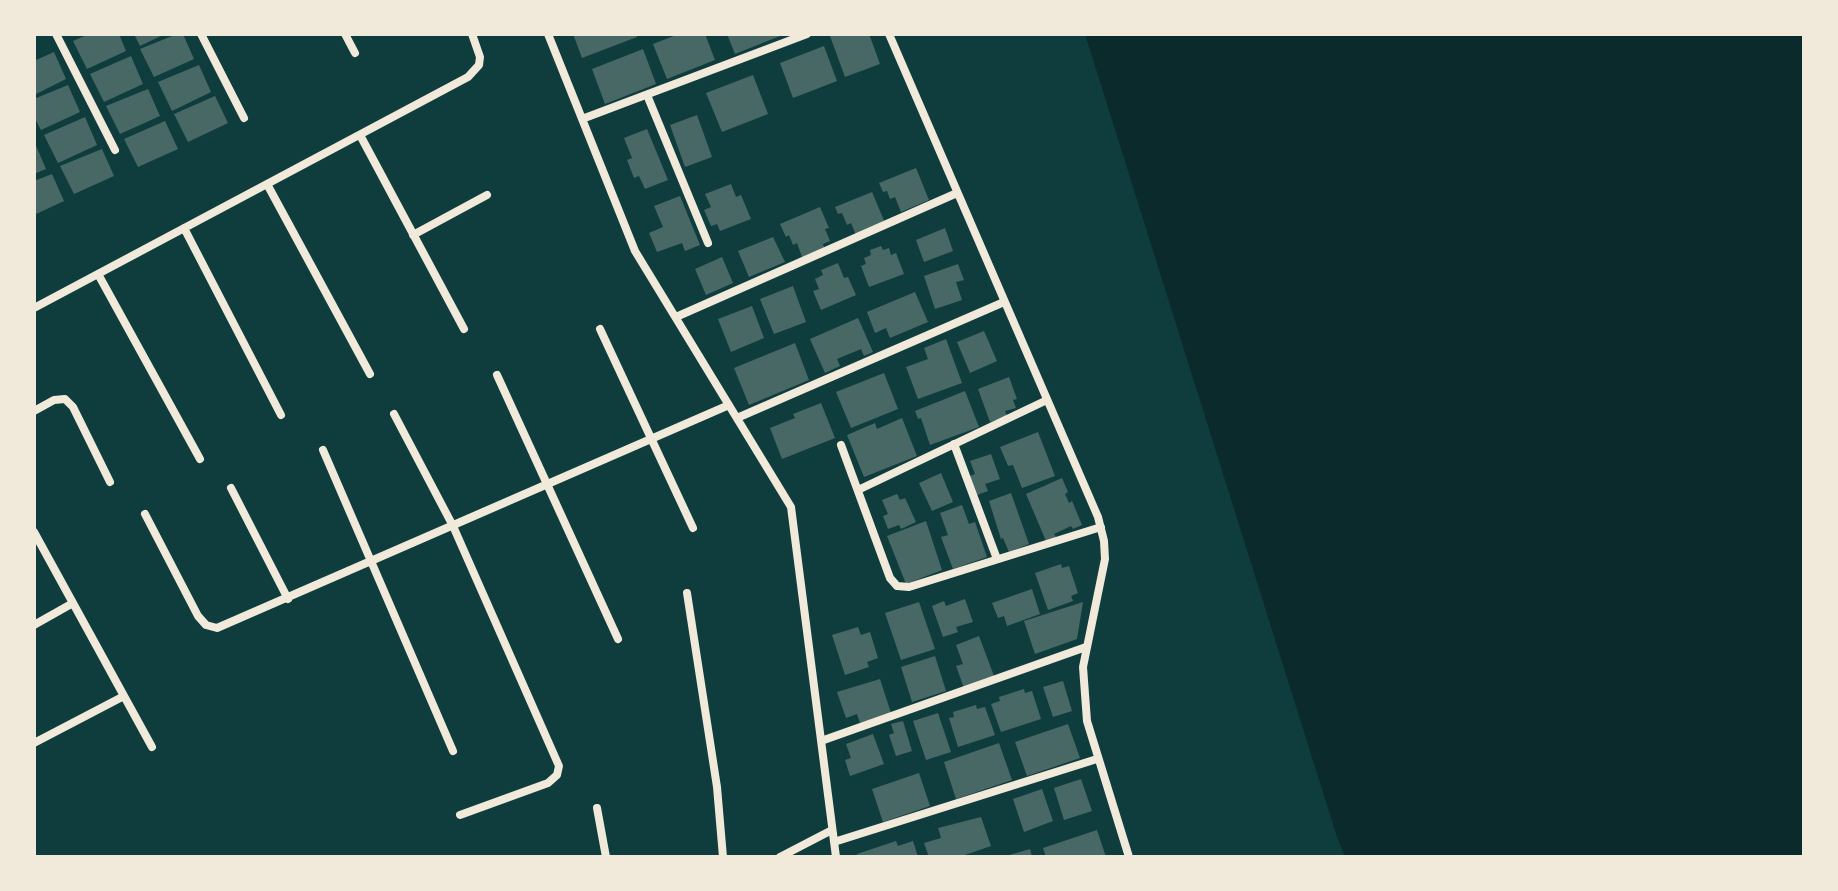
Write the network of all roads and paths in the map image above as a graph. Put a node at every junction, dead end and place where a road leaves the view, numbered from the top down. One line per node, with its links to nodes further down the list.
1 (56, 34): 13 (street)
2 (201, 34): 10 (street)
3 (345, 34): 8 (street)
4 (472, 34): 12 (street)
5 (548, 34): 11 (street)
6 (807, 34): 9 (street)
7 (889, 34): 15 (street)
8 (355, 53)
9 (647, 95): 11 (street); 19 (street)
10 (244, 118)
11 (582, 119): 23 (street)
12 (360, 135): 14 (street); 18 (street)
13 (115, 150)
14 (267, 184): 17 (street); 26 (street)
15 (957, 193): 21 (street); 23 (street)
16 (487, 195): 18 (street)
17 (184, 228): 20 (street); 32 (street)
18 (413, 235): 24 (street)
19 (708, 243)
20 (98, 274): 22 (street); 38 (street)
21 (1004, 302): 28 (street); 33 (street)
22 (34, 308)
23 (676, 317): 29 (street)
24 (464, 329)
25 (600, 329): 34 (street)
26 (370, 374)
27 (497, 375): 40 (street)
28 (1047, 400): 35 (street); 45 (street)
29 (729, 405): 33 (street); 34 (street)
30 (34, 411): 39 (street)
31 (394, 414): 44 (street)
32 (281, 415)
33 (737, 418): 57 (street)
34 (651, 439): 40 (street); 46 (street)
35 (954, 444): 42 (street); 48 (street)
36 (841, 445): 42 (street)
37 (323, 450): 49 (street)
38 (200, 459)
39 (110, 482)
40 (549, 484): 44 (street); 54 (street)
41 (231, 488): 51 (street)
42 (858, 490): 48 (street)
43 (145, 514): 51 (street)
44 (453, 526): 49 (street); 63 (street)
45 (1101, 527): 48 (street); 55 (street)
46 (693, 528)
47 (34, 532): 52 (street)
48 (997, 559)
49 (372, 562): 51 (street); 60 (street)
50 (687, 593): 67 (street)
51 (288, 599)
52 (73, 603): 53 (street); 56 (street)
53 (34, 625)
54 (618, 639)
55 (1086, 647): 57 (street); 61 (street)
56 (124, 696): 58 (street); 59 (street)
57 (821, 741): 64 (street)
58 (34, 743)
59 (152, 747)
60 (453, 751)
61 (1097, 759): 65 (street); 70 (street)
62 (597, 808): 66 (street)
63 (460, 815)
64 (832, 830): 65 (street); 68 (street)
65 (834, 842): 69 (street)
66 (606, 857)
67 (723, 857)
68 (780, 857)
69 (836, 857)
70 (1129, 857)

